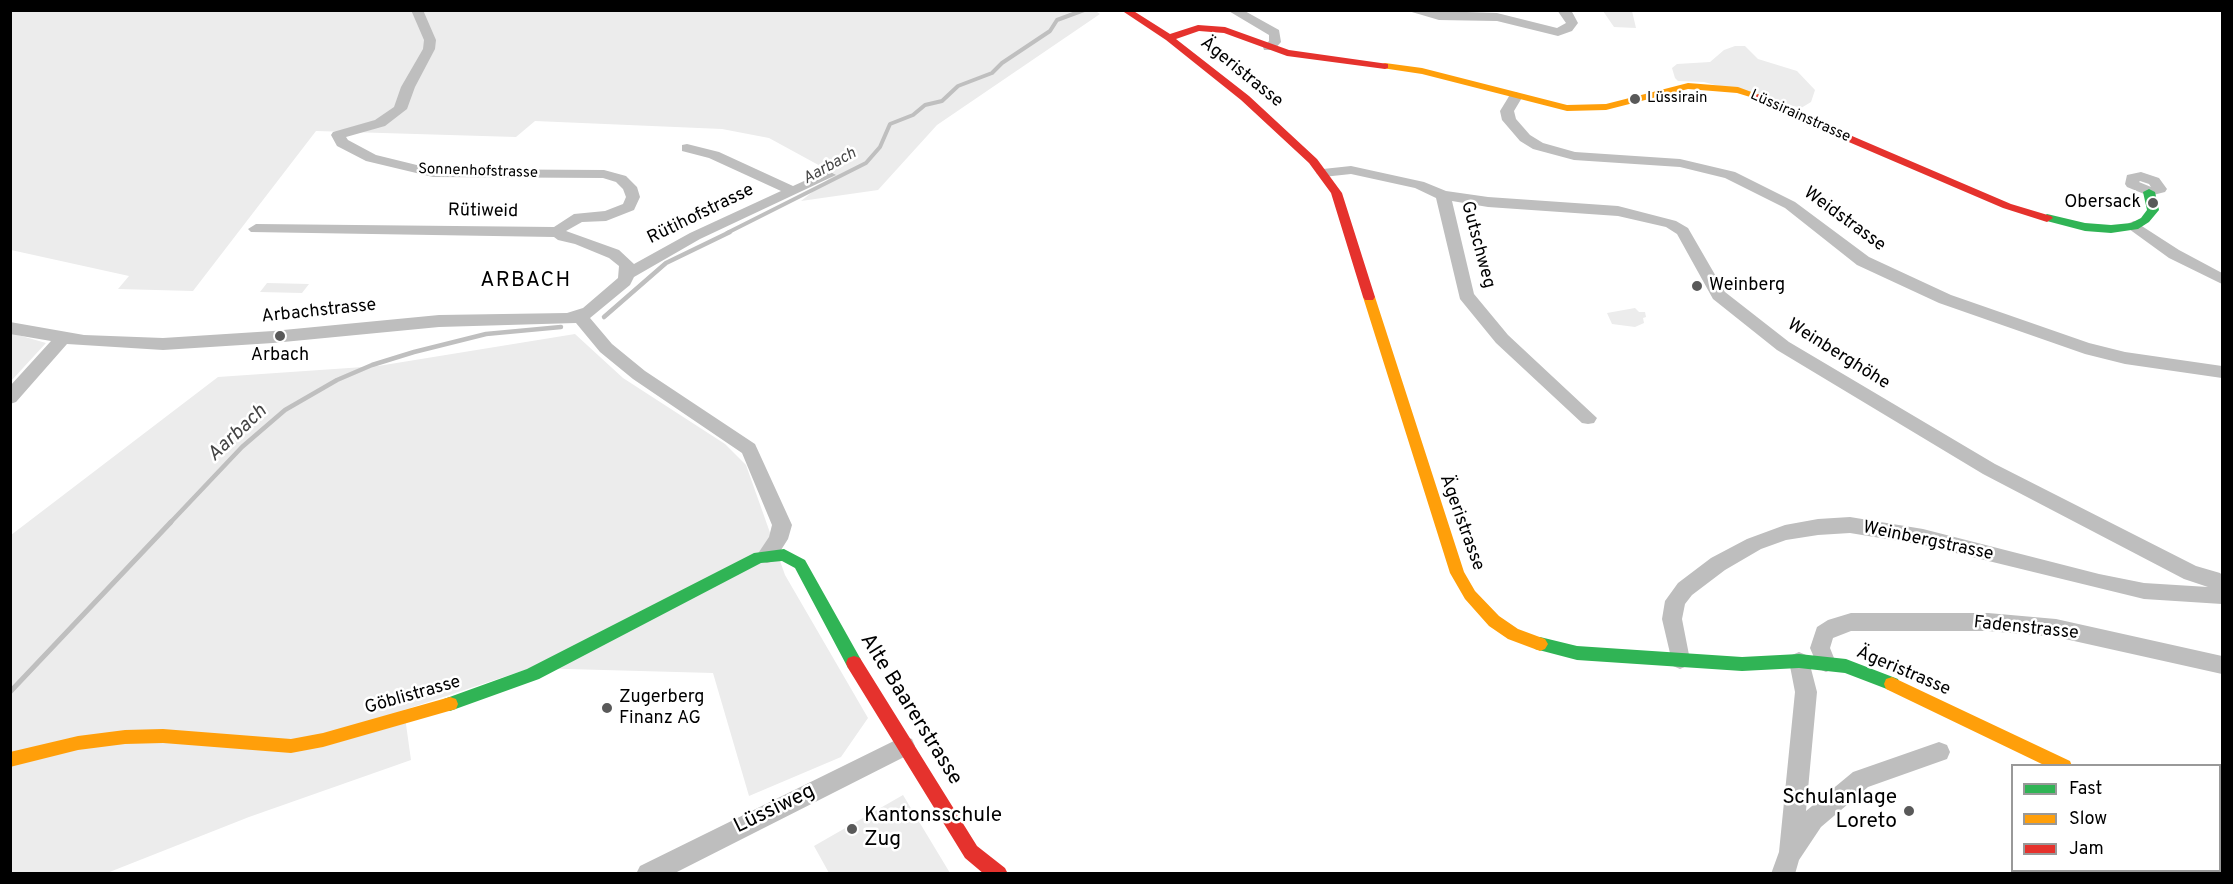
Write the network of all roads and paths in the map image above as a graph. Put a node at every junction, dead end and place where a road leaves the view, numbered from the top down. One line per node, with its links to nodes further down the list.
1 (417, 10): 17 (street, Sonnenhofstrasse)
2 (1125, 10): 6 (street, Ägeristrasse)
3 (1233, 10): 7 (street)
4 (1411, 10): 5 (street)
5 (1563, 10)
6 (1169, 38): 7 (street, Lüssirainstrasse); 10 (street, Ägeristrasse)
7 (1269, 47): 8 (street, Lüssirainstrasse)
8 (1516, 96): 15 (street, Lüssirainstrasse); 23 (street, Weidstrasse)
9 (687, 148): 12 (street, Rütihofstrasse)
10 (1323, 173): 14 (street, Gutschweg); 29 (street, Ägeristrasse)
11 (829, 176): 12 (street, Rütihofstrasse)
12 (792, 191): 18 (street, Rütihofstrasse)
13 (2149, 192): 15 (street)
14 (1443, 195): 25 (street, Gutschweg); 27 (street, Weinberghöhe)
15 (2134, 226): 19 (street)
16 (256, 229): 17 (street, Rütiweid)
17 (558, 232): 18 (street, Rütiweid)
18 (628, 274): 20 (street)
19 (2223, 279)
20 (580, 317): 22 (street, Arbachstrasse); 26 (street)
21 (10, 328): 22 (street, Arbachstrasse)
22 (62, 339): 24 (street)
23 (2223, 372)
24 (10, 398)
25 (1588, 418)
26 (767, 555): 33 (street, Alte Baarerstrasse); 35 (street, Göblistrasse)
27 (2223, 587)
28 (2223, 596): 29 (street, Weinbergstrasse)
29 (1680, 660): 30 (street, Ägeristrasse)
30 (1799, 661): 31 (street, Ägeristrasse); 37 (street)
31 (1826, 663): 32 (street, Fadenstrasse); 36 (street, Ägeristrasse)
32 (2223, 665)
33 (904, 746): 38 (street, Lüssiweg); 39 (street, Alte Baarerstrasse)
34 (1939, 752): 37 (street)
35 (10, 760)
36 (2062, 764)
37 (1786, 864)
38 (648, 873)
39 (999, 873)

